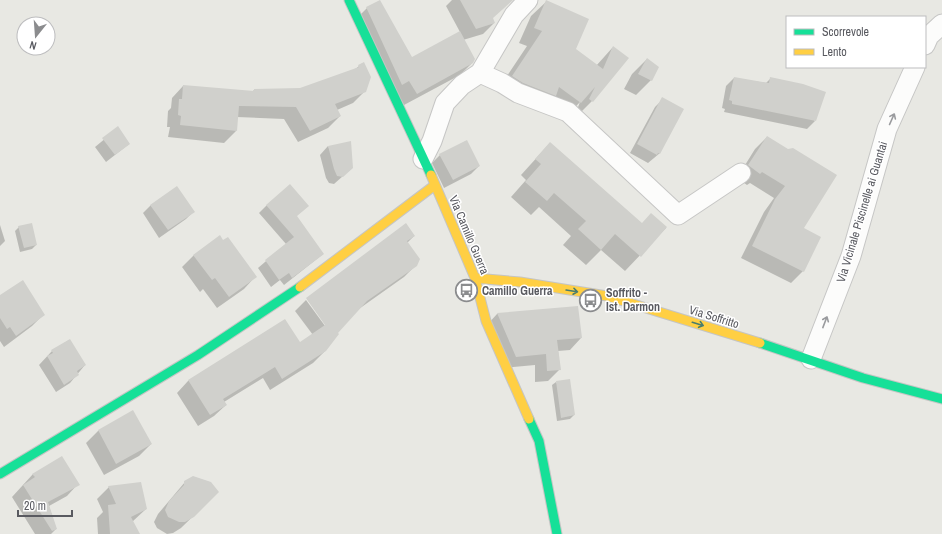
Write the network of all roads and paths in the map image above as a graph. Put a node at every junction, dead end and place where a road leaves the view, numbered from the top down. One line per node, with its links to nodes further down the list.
1 (528, 0): 6 (street)
2 (353, 1): 7 (street, Via Camillo Guerra)
3 (942, 24): 4 (street)
4 (926, 43)
5 (915, 68): 11 (street, Via Vicinale Piscinelle ai Guantai, one-way to 5)
6 (480, 73): 7 (street); 8 (street)
7 (423, 159): 9 (street, Via Camillo Guerra)
8 (741, 173)
9 (435, 185): 10 (street, Via Camillo Guerra); 13 (street)
10 (475, 278): 11 (street, Via Soffritto, one-way to 11); 14 (street, Via Camillo Guerra)
11 (811, 359): 12 (street, Via Soffritto)
12 (942, 399)
13 (0, 474)
14 (557, 534)

